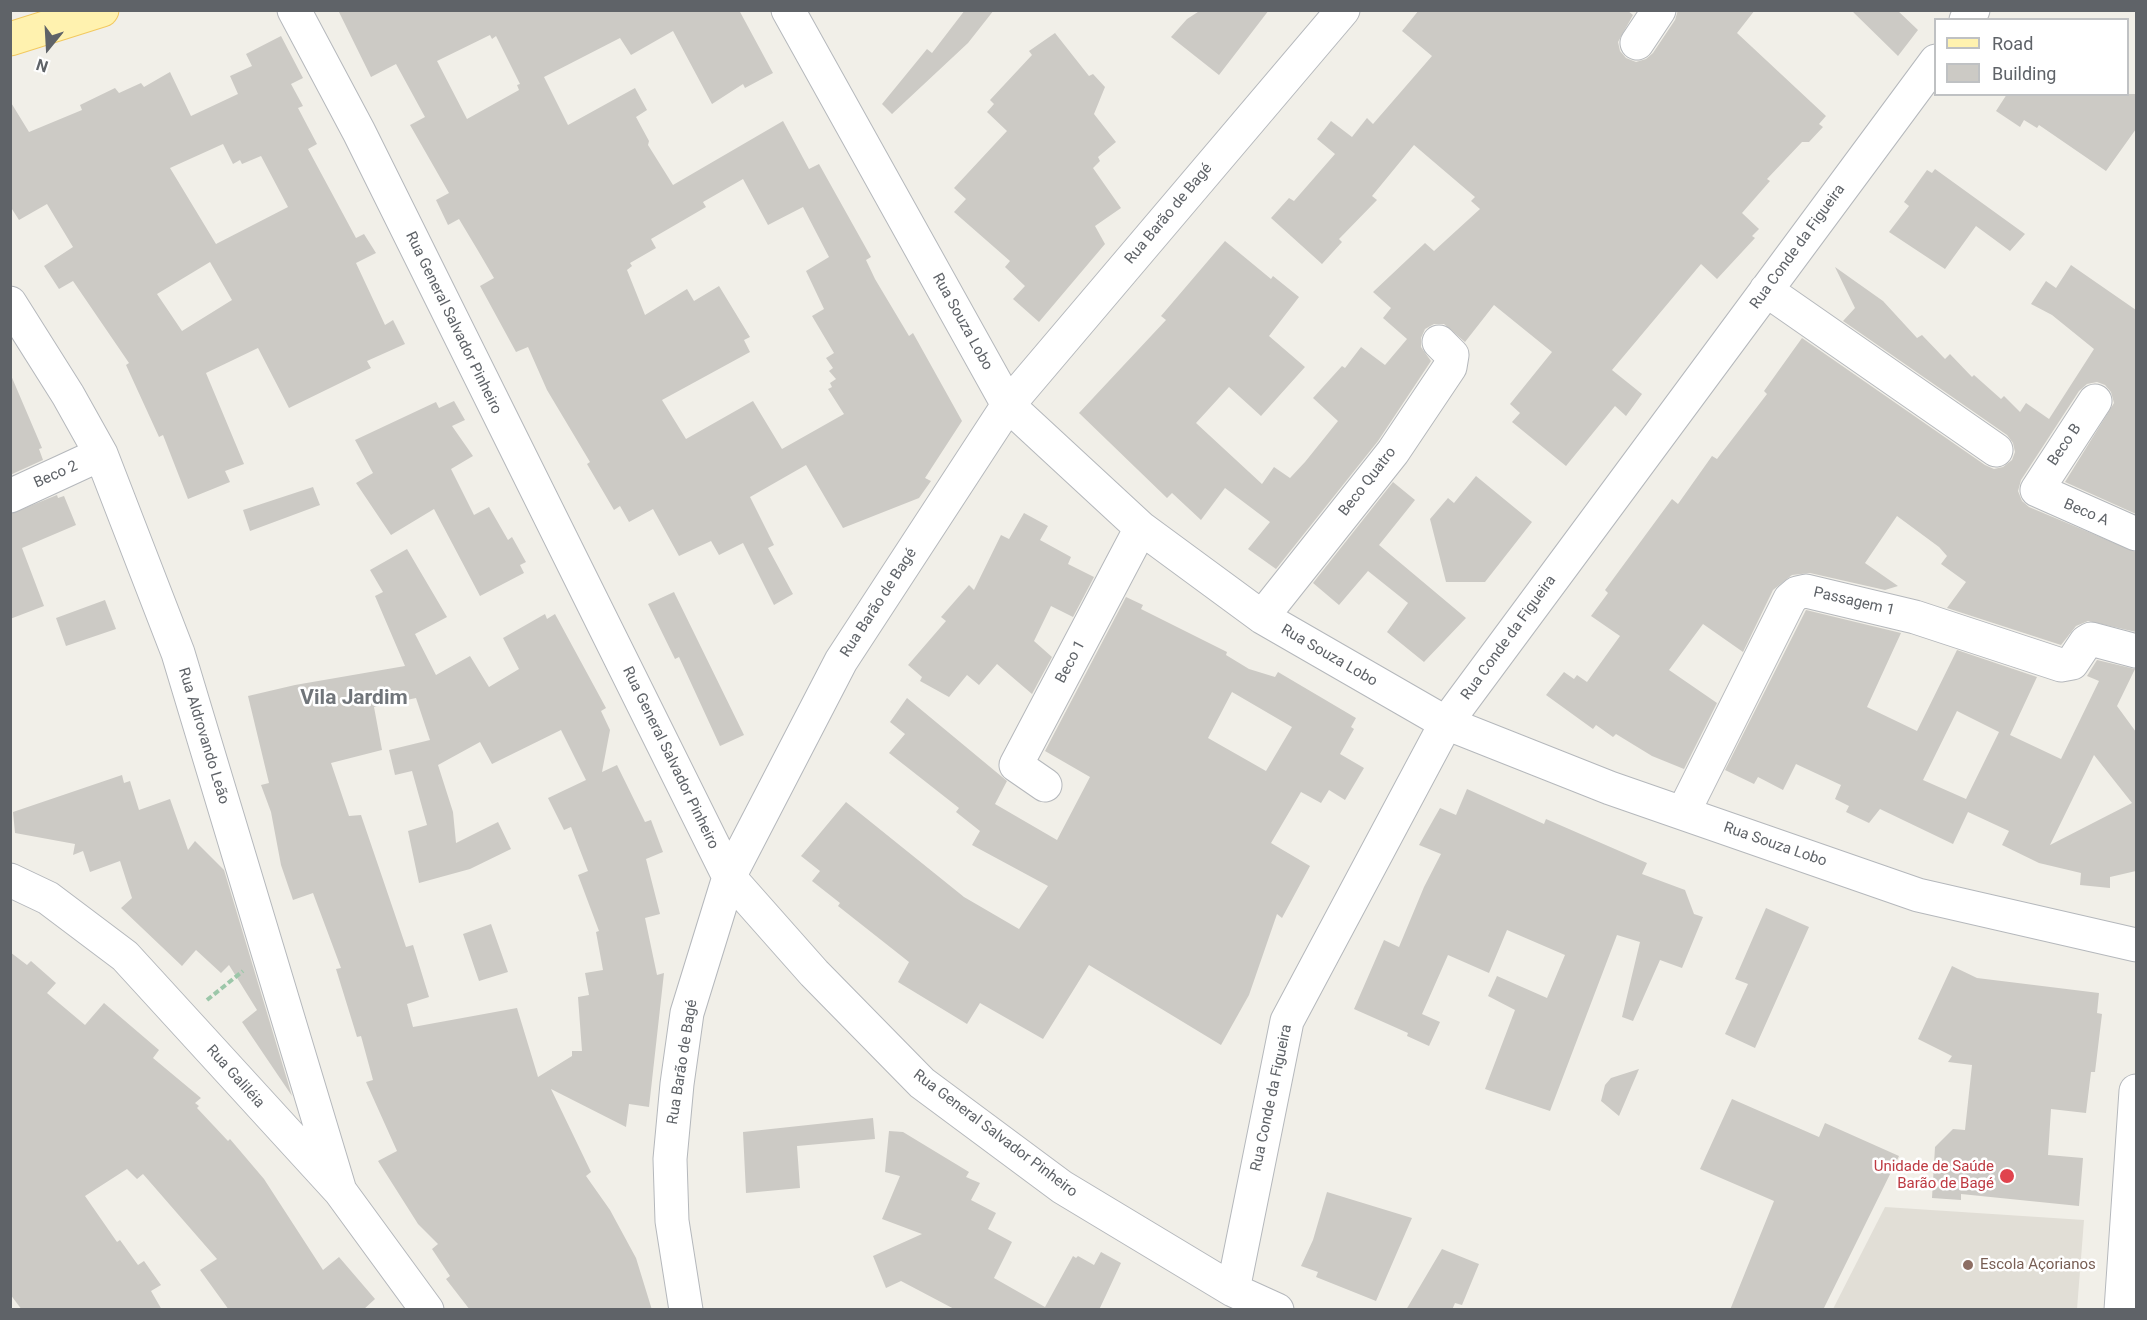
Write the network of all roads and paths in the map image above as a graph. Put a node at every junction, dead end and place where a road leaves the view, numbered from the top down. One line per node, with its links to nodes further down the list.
1 (102, 10): 6 (main road)
2 (294, 10): 25 (street, Rua General Salvador Pinheiro)
3 (788, 10): 13 (street, Rua Souza Lobo)
4 (1343, 10): 13 (street, Rua Barão de Bagé)
5 (1659, 10): 7 (street)
6 (10, 39)
7 (1636, 43)
8 (1934, 62): 9 (street, Rua Conde da Figueira)
9 (1766, 290): 14 (street); 22 (street, Rua Conde da Figueira)
10 (10, 303): 15 (street, Rua Aldrovando Leão)
11 (1439, 342): 20 (street, Beco Quatro)
12 (2095, 401): 16 (street, Beco B)
13 (1008, 405): 18 (street, Rua Souza Lobo); 25 (street, Rua Barão de Bagé)
14 (1996, 450)
15 (101, 454): 17 (street, Beco 2); 28 (street, Rua Aldrovando Leão)
16 (2037, 490): 19 (street, Beco A)
17 (10, 496)
18 (1141, 528): 20 (street, Rua Souza Lobo); 23 (street, Beco 1)
19 (2136, 534)
20 (1262, 617): 22 (street, Rua Souza Lobo)
21 (2136, 651): 24 (street, Passagem 1)
22 (1446, 723): 24 (street, Rua Souza Lobo); 32 (street, Rua Conde da Figueira)
23 (1045, 785)
24 (1683, 813): 27 (street, Rua Souza Lobo)
25 (729, 877): 32 (street, Rua General Salvador Pinheiro); 34 (street, Rua Barão de Bagé)
26 (10, 880): 29 (street, Rua Galiléia)
27 (2136, 945)
28 (267, 950): 29 (path); 31 (street, Rua Aldrovando Leão)
29 (183, 1019): 31 (street, Rua Galiléia)
30 (2136, 1091): 36 (street)
31 (340, 1191): 33 (street, Rua Galiléia)
32 (1233, 1290): 35 (street, Rua General Salvador Pinheiro)
33 (427, 1310)
34 (686, 1310)
35 (1277, 1310)
36 (2121, 1310)

